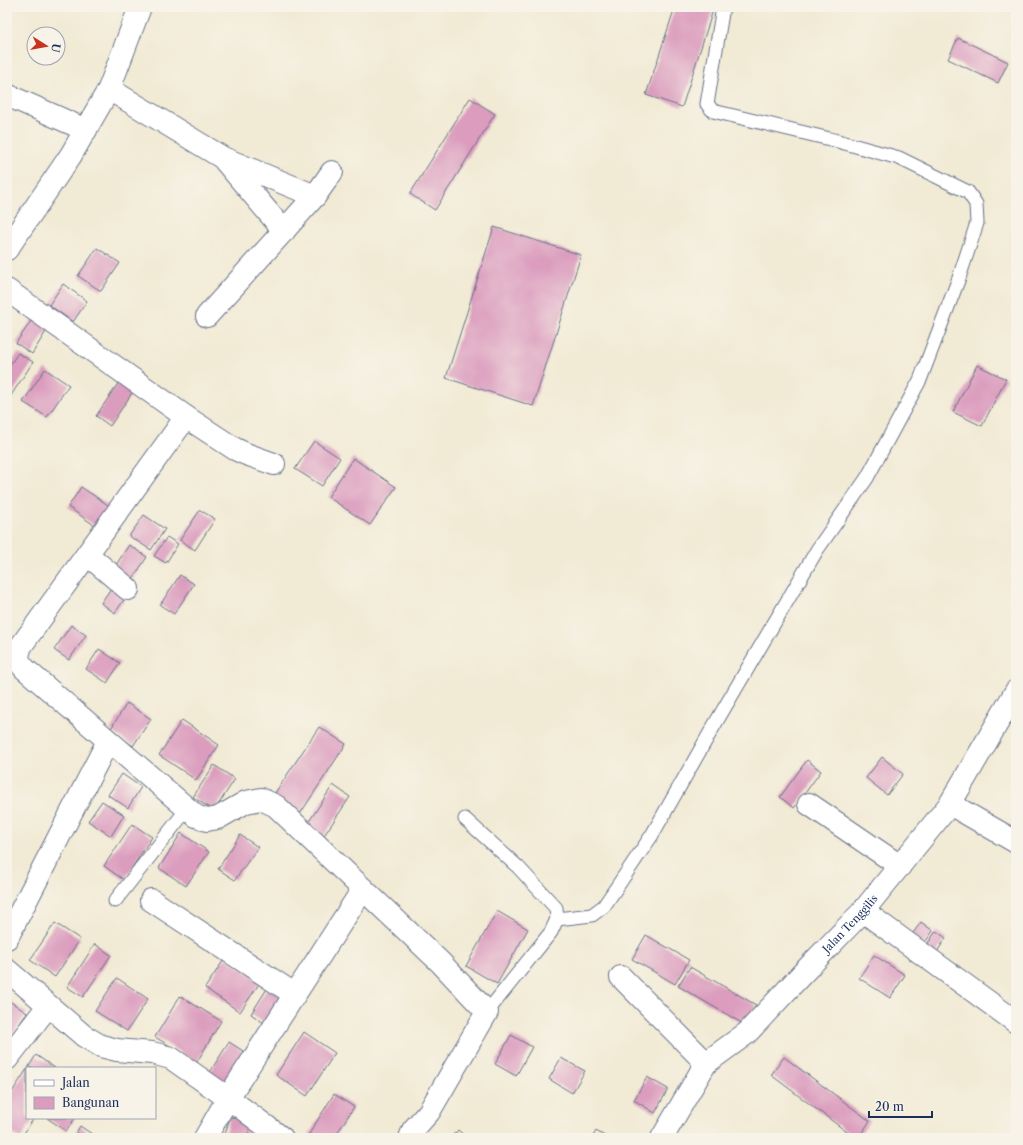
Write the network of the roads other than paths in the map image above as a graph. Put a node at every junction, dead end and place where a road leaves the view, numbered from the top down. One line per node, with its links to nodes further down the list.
1 (140, 7): 3 (street)
2 (723, 7): 29 (lane)
3 (109, 89): 5 (street); 6 (street)
4 (7, 95): 5 (street)
5 (86, 130): 10 (street)
6 (223, 158): 8 (street); 9 (street)
7 (332, 172): 8 (street)
8 (315, 196): 9 (street)
9 (284, 231): 12 (street)
10 (7, 249)
11 (7, 290): 13 (street)
12 (207, 316)
13 (186, 417): 14 (street); 15 (street)
14 (274, 464)
15 (88, 555): 16 (street); 18 (street)
16 (128, 589)
17 (1016, 691): 20 (street, Jalan Tenggilis)
18 (108, 741): 21 (street); 30 (street)
19 (809, 804): 24 (street)
20 (950, 804): 23 (street); 24 (street, Jalan Tenggilis)
21 (188, 809): 25 (street); 26 (lane)
22 (465, 819): 29 (lane)
23 (1016, 842)
24 (900, 866): 28 (street, Jalan Tenggilis)
25 (363, 889): 33 (street); 35 (street)
26 (115, 900)
27 (151, 900): 33 (street)
28 (863, 911): 36 (street); 38 (street, Jalan Tenggilis)
29 (557, 919): 35 (lane)
30 (7, 938)
31 (7, 970): 34 (street)
32 (621, 977): 38 (street)
33 (294, 994): 39 (street)
34 (48, 1006): 37 (street); 39 (street)
35 (487, 1012): 42 (street)
36 (1016, 1022)
37 (7, 1059)
38 (706, 1063): 43 (street, Jalan Tenggilis)
39 (228, 1098): 40 (street); 41 (street)
40 (205, 1138)
41 (282, 1138)
42 (410, 1138)
43 (662, 1138)

